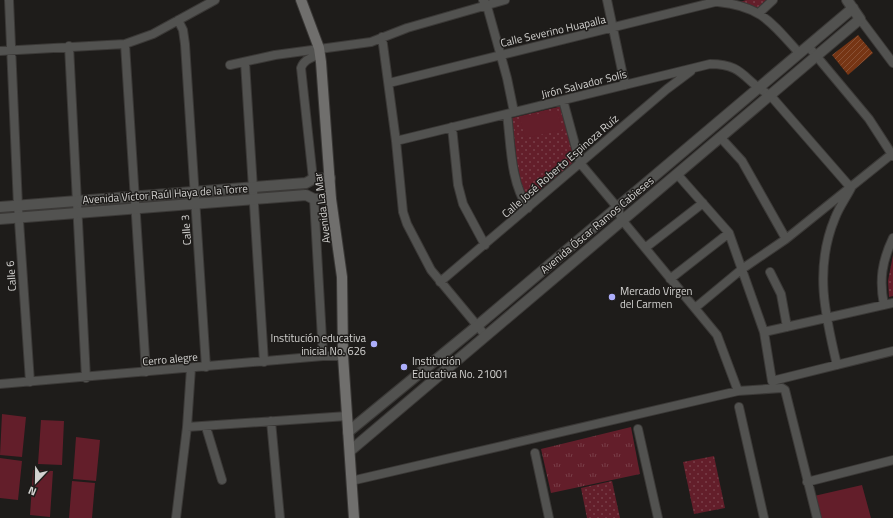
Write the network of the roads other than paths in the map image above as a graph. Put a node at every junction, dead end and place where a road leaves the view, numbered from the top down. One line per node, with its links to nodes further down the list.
1 (9, 0): 18 (street, Calle 6)
2 (215, 0): 12 (street)
3 (301, 0): 20 (main road, Avenida La Mar)
4 (505, 0): 8 (street)
5 (607, 0): 13 (street)
6 (773, 0): 10 (street)
7 (719, 1): 10 (street); 13 (street, Calle Severino Huapalla)
8 (485, 3): 14 (street); 22 (street)
9 (850, 4): 11 (street); 17 (street, Avenida Óscar Ramos Cabieses)
10 (759, 13): 21 (street)
11 (860, 19): 23 (street, Avenida Óscar Ramos Cabieses); 25 (street)
12 (178, 20): 15 (street); 44 (street, Calle 3)
13 (613, 28): 22 (street, Calle Severino Huapalla); 29 (street)
14 (382, 37): 20 (street); 28 (street)
15 (125, 44): 16 (street); 45 (street)
16 (69, 46): 18 (street); 49 (street)
17 (808, 46): 21 (street, Avenida Óscar Ramos Cabieses); 23 (street)
18 (10, 50): 19 (street); 52 (street, Calle 6)
19 (0, 51)
20 (319, 51): 24 (street); 40 (main road, Avenida La Mar); 41 (street)
21 (799, 53): 30 (street, Avenida Óscar Ramos Cabieses)
22 (500, 55): 28 (street, Calle Severino Huapalla); 33 (street)
23 (816, 55): 31 (street, Avenida Óscar Ramos Cabieses); 37 (street)
24 (245, 62): 26 (street); 42 (street)
25 (893, 62)
26 (230, 65)
27 (695, 68): 29 (street, Jirón Salvador Solís); 30 (street, Jirón Salvador Solís); 38 (street, Calle José Roberto Espinoza Ruíz)
28 (389, 83): 36 (street)
29 (625, 85): 32 (street, Jirón Salvador Solís)
30 (758, 88): 31 (street, Jirón Salvador Solís); 54 (street, Avenida Óscar Ramos Cabieses)
31 (770, 95): 35 (street, Avenida Óscar Ramos Cabieses); 43 (street, Jirón Salvador Solís)
32 (563, 100): 33 (street, Jirón Salvador Solís); 38 (street)
33 (511, 113): 34 (street, Jirón Salvador Solís); 55 (street)
34 (452, 127): 36 (street, Jirón Salvador Solís); 64 (street)
35 (720, 137): 39 (street, Avenida Óscar Ramos Cabieses); 63 (street)
36 (396, 141): 69 (street)
37 (892, 154): 43 (street)
38 (580, 164): 54 (street); 55 (street, Calle José Roberto Espinoza Ruíz)
39 (677, 174): 50 (street); 60 (street, Avenida Óscar Ramos Cabieses)
40 (330, 178): 41 (street, Avenida Víctor Raúl Haya de la Torre); 48 (main road, Avenida La Mar)
41 (313, 179): 42 (street, Avenida Víctor Raúl Haya de la Torre)
42 (253, 188): 44 (street, Avenida Víctor Raúl Haya de la Torre); 46 (street)
43 (851, 188): 63 (street); 73 (street)
44 (194, 192): 45 (street, Avenida Víctor Raúl Haya de la Torre); 51 (street, Calle 3)
45 (135, 197): 49 (street, Avenida Víctor Raúl Haya de la Torre); 56 (street)
46 (253, 199): 47 (street, Avenida Víctor Raúl Haya de la Torre); 51 (street, Avenida Víctor Raúl Haya de la Torre); 81 (street)
47 (314, 199): 48 (street, Avenida Víctor Raúl Haya de la Torre); 79 (street)
48 (331, 199): 80 (main road, Avenida La Mar)
49 (76, 201): 52 (street, Avenida Víctor Raúl Haya de la Torre); 57 (street)
50 (703, 203): 61 (street); 65 (street)
51 (195, 204): 56 (street, Avenida Víctor Raúl Haya de la Torre); 83 (street, Calle 3)
52 (18, 206): 53 (street, Avenida Víctor Raúl Haya de la Torre); 58 (street, Calle 6)
53 (0, 207)
54 (616, 207): 60 (street); 74 (street, Avenida Óscar Ramos Cabieses)
55 (528, 208): 64 (street, Calle José Roberto Espinoza Ruíz)
56 (135, 209): 57 (street, Avenida Víctor Raúl Haya de la Torre); 85 (street)
57 (78, 213): 58 (street, Avenida Víctor Raúl Haya de la Torre); 86 (street)
58 (19, 218): 59 (street, Avenida Víctor Raúl Haya de la Torre); 87 (street, Calle 6)
59 (0, 219)
60 (622, 220): 65 (street); 77 (street, Avenida Óscar Ramos Cabieses)
61 (729, 234): 66 (street); 68 (street)
62 (893, 238): 71 (street)
63 (786, 239): 66 (street)
64 (485, 245): 69 (street, Calle José Roberto Espinoza Ruíz)
65 (645, 248): 68 (street)
66 (742, 269): 72 (street); 76 (street)
67 (770, 272): 75 (street)
68 (670, 278): 72 (street)
69 (440, 282): 74 (street)
70 (893, 303): 71 (street)
71 (884, 305): 73 (street)
72 (695, 308): 89 (street)
73 (826, 318): 75 (street); 82 (street)
74 (477, 326): 77 (street); 96 (street, Avenida Óscar Ramos Cabieses)
75 (787, 327): 76 (street)
76 (764, 332): 82 (street)
77 (485, 335): 97 (street, Avenida Óscar Ramos Cabieses)
78 (893, 351): 82 (street)
79 (323, 356): 80 (street, Cerro alegre); 81 (street, Cerro alegre)
80 (343, 356): 91 (main road, Avenida La Mar)
81 (264, 362): 83 (street, Cerro alegre)
82 (836, 365)
83 (206, 367): 84 (street, Cerro alegre)
84 (191, 368): 85 (street, Cerro alegre); 93 (street)
85 (146, 372): 86 (street, Cerro alegre)
86 (86, 378): 87 (street, Cerro alegre)
87 (30, 382): 88 (street, Cerro alegre)
88 (0, 384)
89 (738, 391): 101 (street); 102 (street)
90 (739, 407): 108 (street)
91 (347, 416): 92 (street); 96 (main road, Avenida La Mar)
92 (271, 421): 94 (street); 104 (street)
93 (187, 427): 94 (street); 103 (street)
94 (206, 427): 100 (street)
95 (638, 429): 107 (street)
96 (348, 432): 97 (main road, Avenida La Mar)
97 (350, 451): 101 (main road, Avenida La Mar)
98 (535, 453): 106 (street)
99 (893, 461): 102 (street)
100 (222, 480)
101 (351, 481): 105 (main road, Avenida La Mar)
102 (807, 482): 109 (street)
103 (176, 518)
104 (280, 518)
105 (354, 518)
106 (549, 518)
107 (658, 518)
108 (764, 518)
109 (817, 518)

